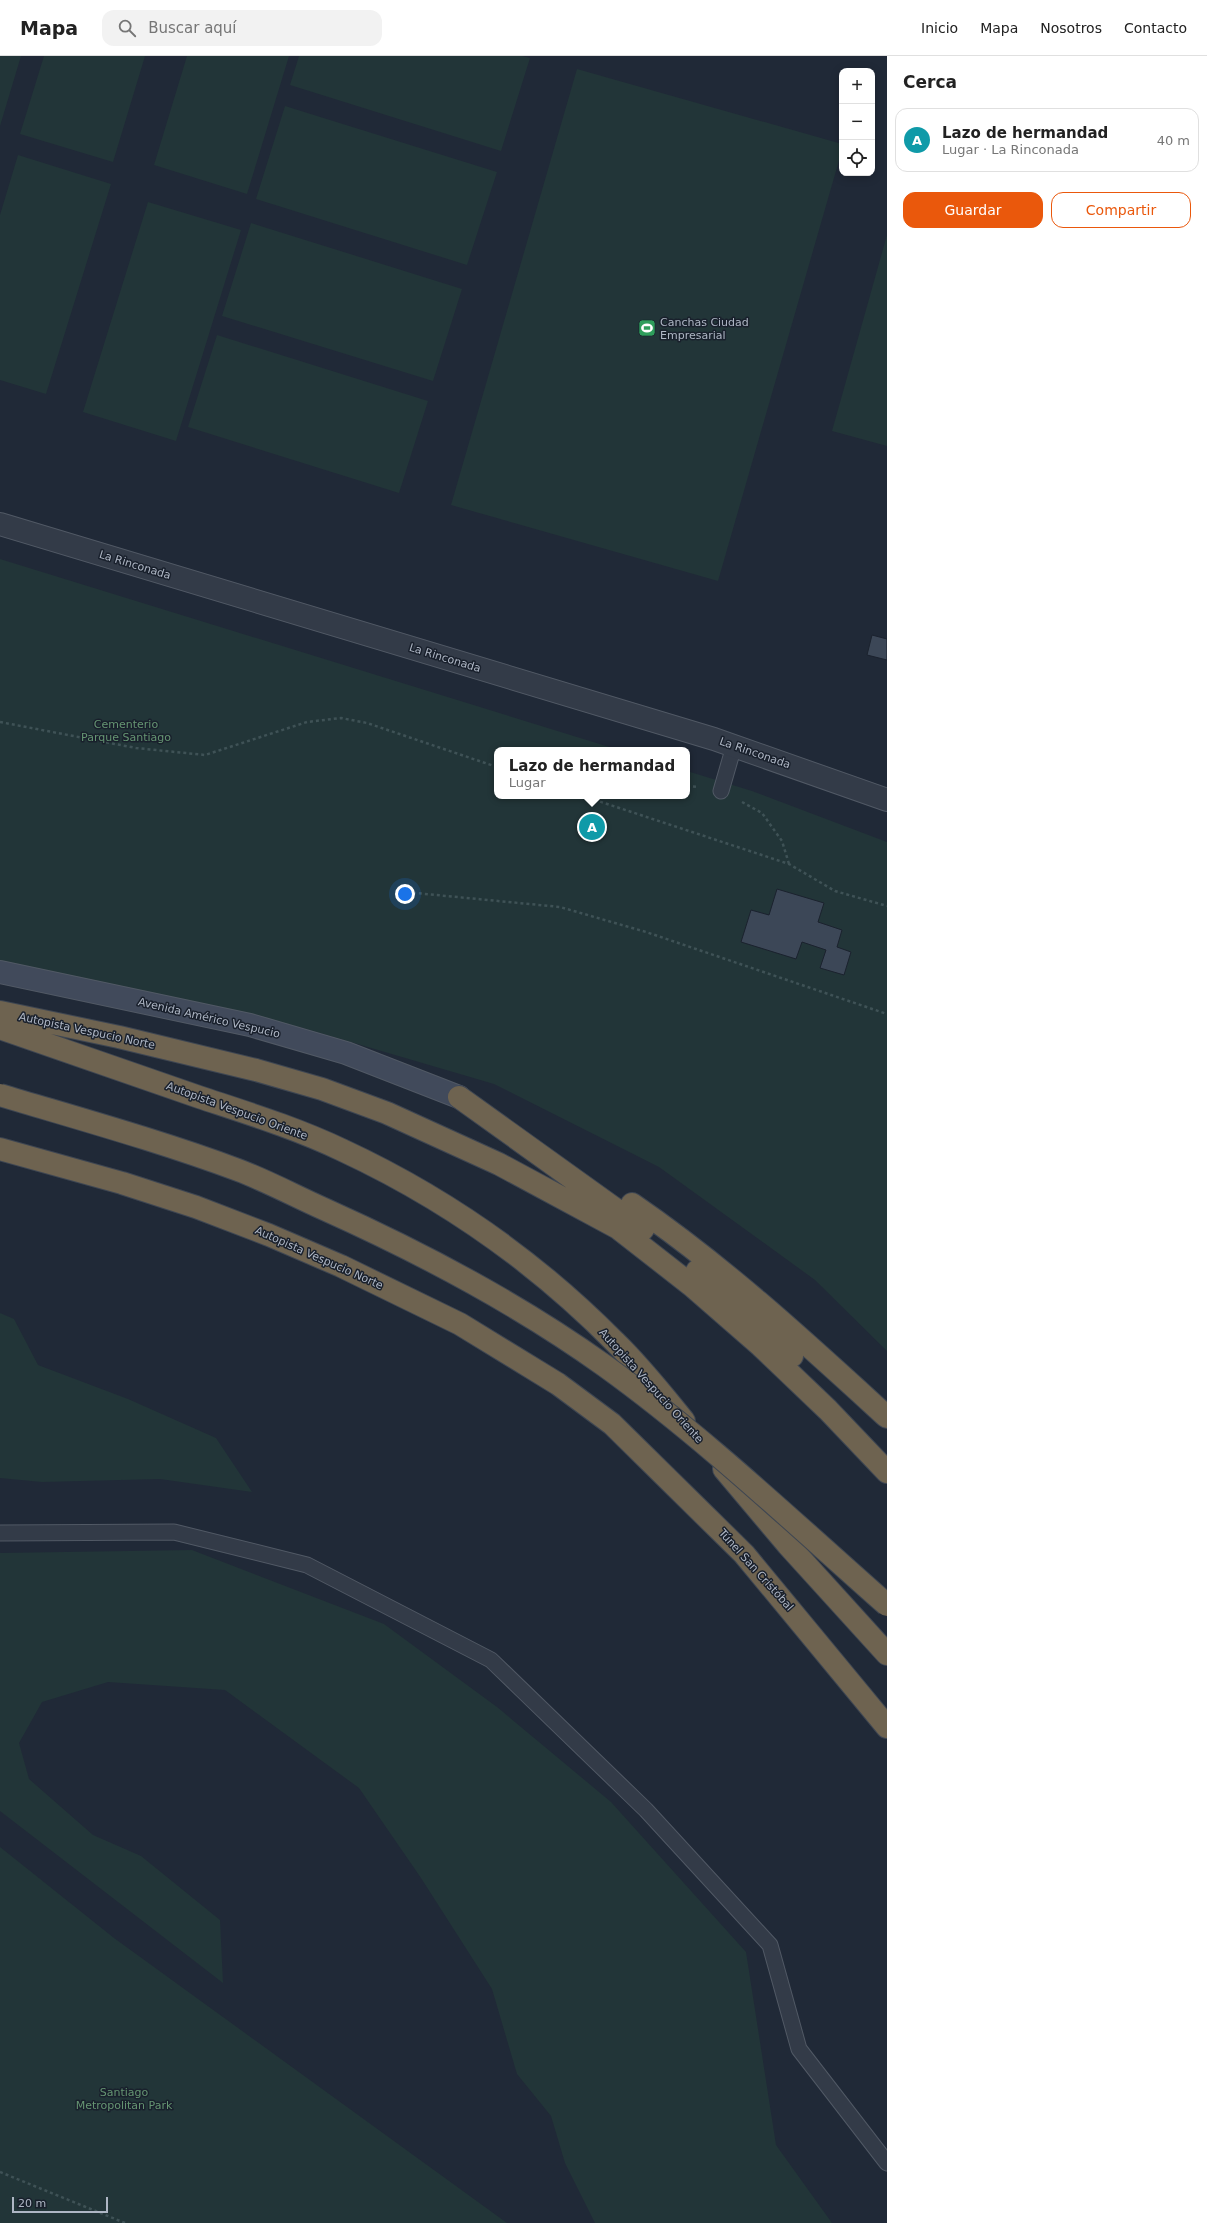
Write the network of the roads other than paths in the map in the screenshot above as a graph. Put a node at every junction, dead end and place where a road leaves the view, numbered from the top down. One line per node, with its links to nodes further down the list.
1 (0, 524): 2 (street, La Rinconada)
2 (734, 746): 3 (lane); 4 (street, La Rinconada)
3 (721, 791)
4 (887, 800)
5 (0, 972): 9 (street, Avenida Américo Vespucio)
6 (0, 1012): 13 (highway, Autopista Vespucio Norte)
7 (0, 1028): 16 (highway, Autopista Vespucio Oriente)
8 (0, 1094): 15 (highway, Autopista Vespucio Oriente, bridge)
9 (459, 1097): 11 (highway); 13 (highway)
10 (0, 1149): 12 (highway, Autopista Vespucio Norte)
11 (887, 1417)
12 (612, 1424): 17 (highway, Túnel San Cristóbal)
13 (886, 1470)
14 (0, 1533): 18 (lane)
15 (887, 1605)
16 (887, 1654)
17 (887, 1726)
18 (887, 2164)

